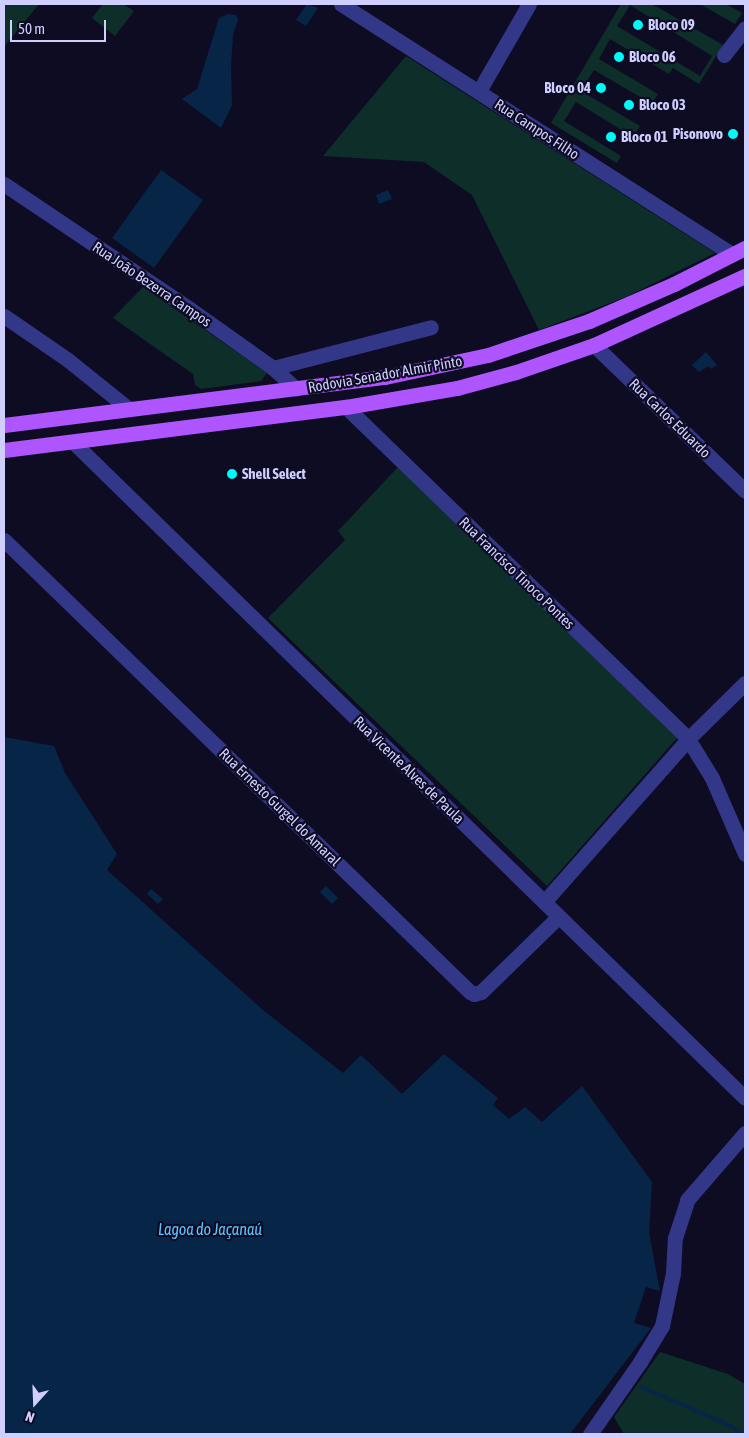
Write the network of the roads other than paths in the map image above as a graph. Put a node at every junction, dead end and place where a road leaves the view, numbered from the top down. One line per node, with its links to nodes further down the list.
1 (341, 4): 5 (street, Rua Campos Filho)
2 (529, 4): 5 (street)
3 (745, 28): 4 (street)
4 (724, 55)
5 (479, 92): 7 (street, Rua Campos Filho)
6 (4, 184): 12 (street, Rua João Bezerra Campos)
7 (739, 252): 13 (main road, Rodovia Senador Almir Pinto)
8 (745, 276): 11 (main road, Rodovia Senador Almir Pinto)
9 (4, 316): 15 (street)
10 (431, 327): 12 (street)
11 (594, 345): 14 (main road, Rodovia Senador Almir Pinto); 19 (street, Rua Carlos Eduardo)
12 (273, 368): 13 (street, Rua João Bezerra Campos)
13 (296, 389): 15 (main road, Rodovia Senador Almir Pinto)
14 (346, 407): 17 (main road, Rodovia Senador Almir Pinto); 22 (street, Rua Francisco Tinoco Pontes)
15 (130, 410): 16 (main road, Rodovia Senador Almir Pinto)
16 (4, 425)
17 (73, 442): 18 (main road, Rodovia Senador Almir Pinto); 24 (street, Rua Vicente Alves de Paula)
18 (4, 450)
19 (745, 491)
20 (4, 540): 25 (street, Rua Ernesto Gurgel do Amaral)
21 (745, 683): 22 (street)
22 (688, 739): 23 (street, Rua Francisco Tinoco Pontes); 24 (street)
23 (745, 854)
24 (544, 902): 25 (street, Rua Vicente Alves de Paula)
25 (558, 917): 26 (street, Rua Vicente Alves de Paula)
26 (745, 1098)
27 (745, 1133): 28 (street)
28 (590, 1434)

